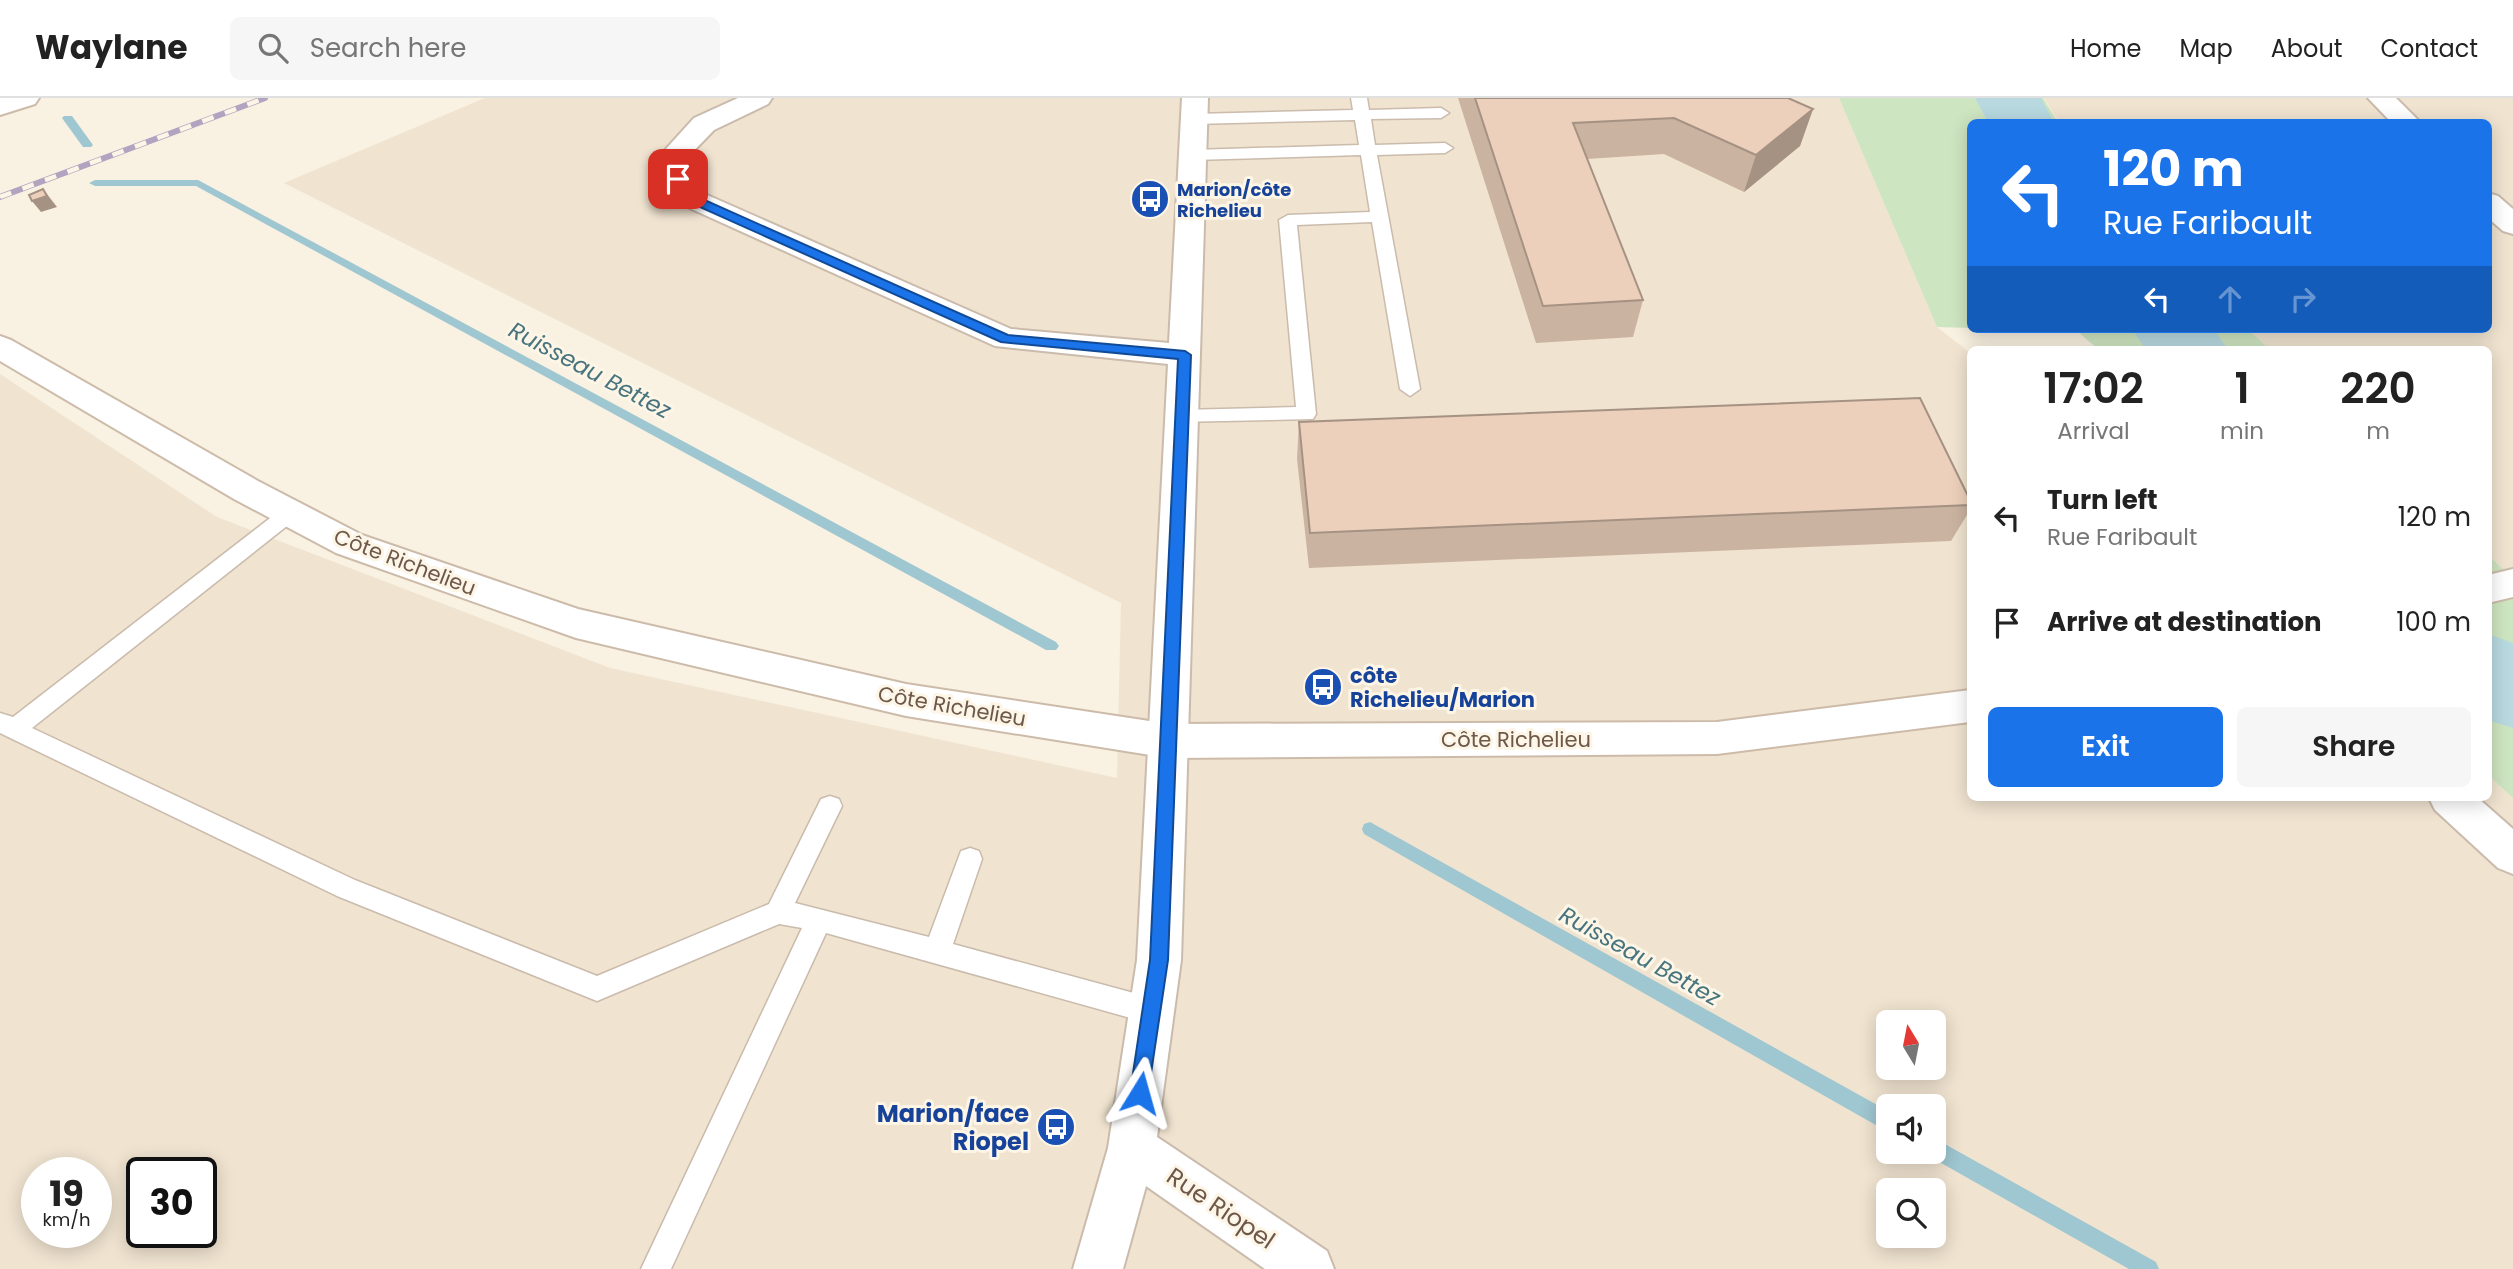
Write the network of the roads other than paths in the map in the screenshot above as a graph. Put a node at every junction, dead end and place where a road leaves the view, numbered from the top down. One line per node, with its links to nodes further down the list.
1 (26, 98): 5 (street)
2 (760, 98): 16 (street)
3 (2381, 98): 8 (street)
4 (1360, 106): 6 (lane); 7 (lane); 10 (lane)
5 (0, 107)
6 (1195, 108): 11 (street)
7 (1441, 113)
8 (2403, 119)
9 (1445, 148): 10 (lane)
10 (1368, 150): 11 (lane); 13 (lane)
11 (1193, 155): 16 (street)
12 (2492, 206): 14 (street)
13 (1380, 217): 17 (lane); 18 (lane)
14 (2513, 225)
15 (1, 347): 19 (street, Côte Richelieu)
16 (1185, 355): 18 (street)
17 (1410, 389)
18 (1182, 417): 24 (street)
19 (290, 513): 23 (lane); 24 (street, Côte Richelieu)
20 (2513, 583): 21 (street)
21 (2492, 588)
22 (1967, 706): 24 (street, Côte Richelieu)
23 (6, 725): 29 (lane)
24 (1169, 741): 32 (street)
25 (2452, 801): 27 (street)
26 (830, 806): 29 (lane)
27 (2513, 855)
28 (970, 859): 31 (lane)
29 (778, 912): 30 (lane)
30 (819, 919): 31 (lane); 34 (lane)
31 (937, 952): 32 (lane)
32 (1152, 1011): 33 (street)
33 (1132, 1148): 35 (street); 36 (street, Rue Riopel)
34 (656, 1269)
35 (1098, 1269)
36 (1309, 1269)

